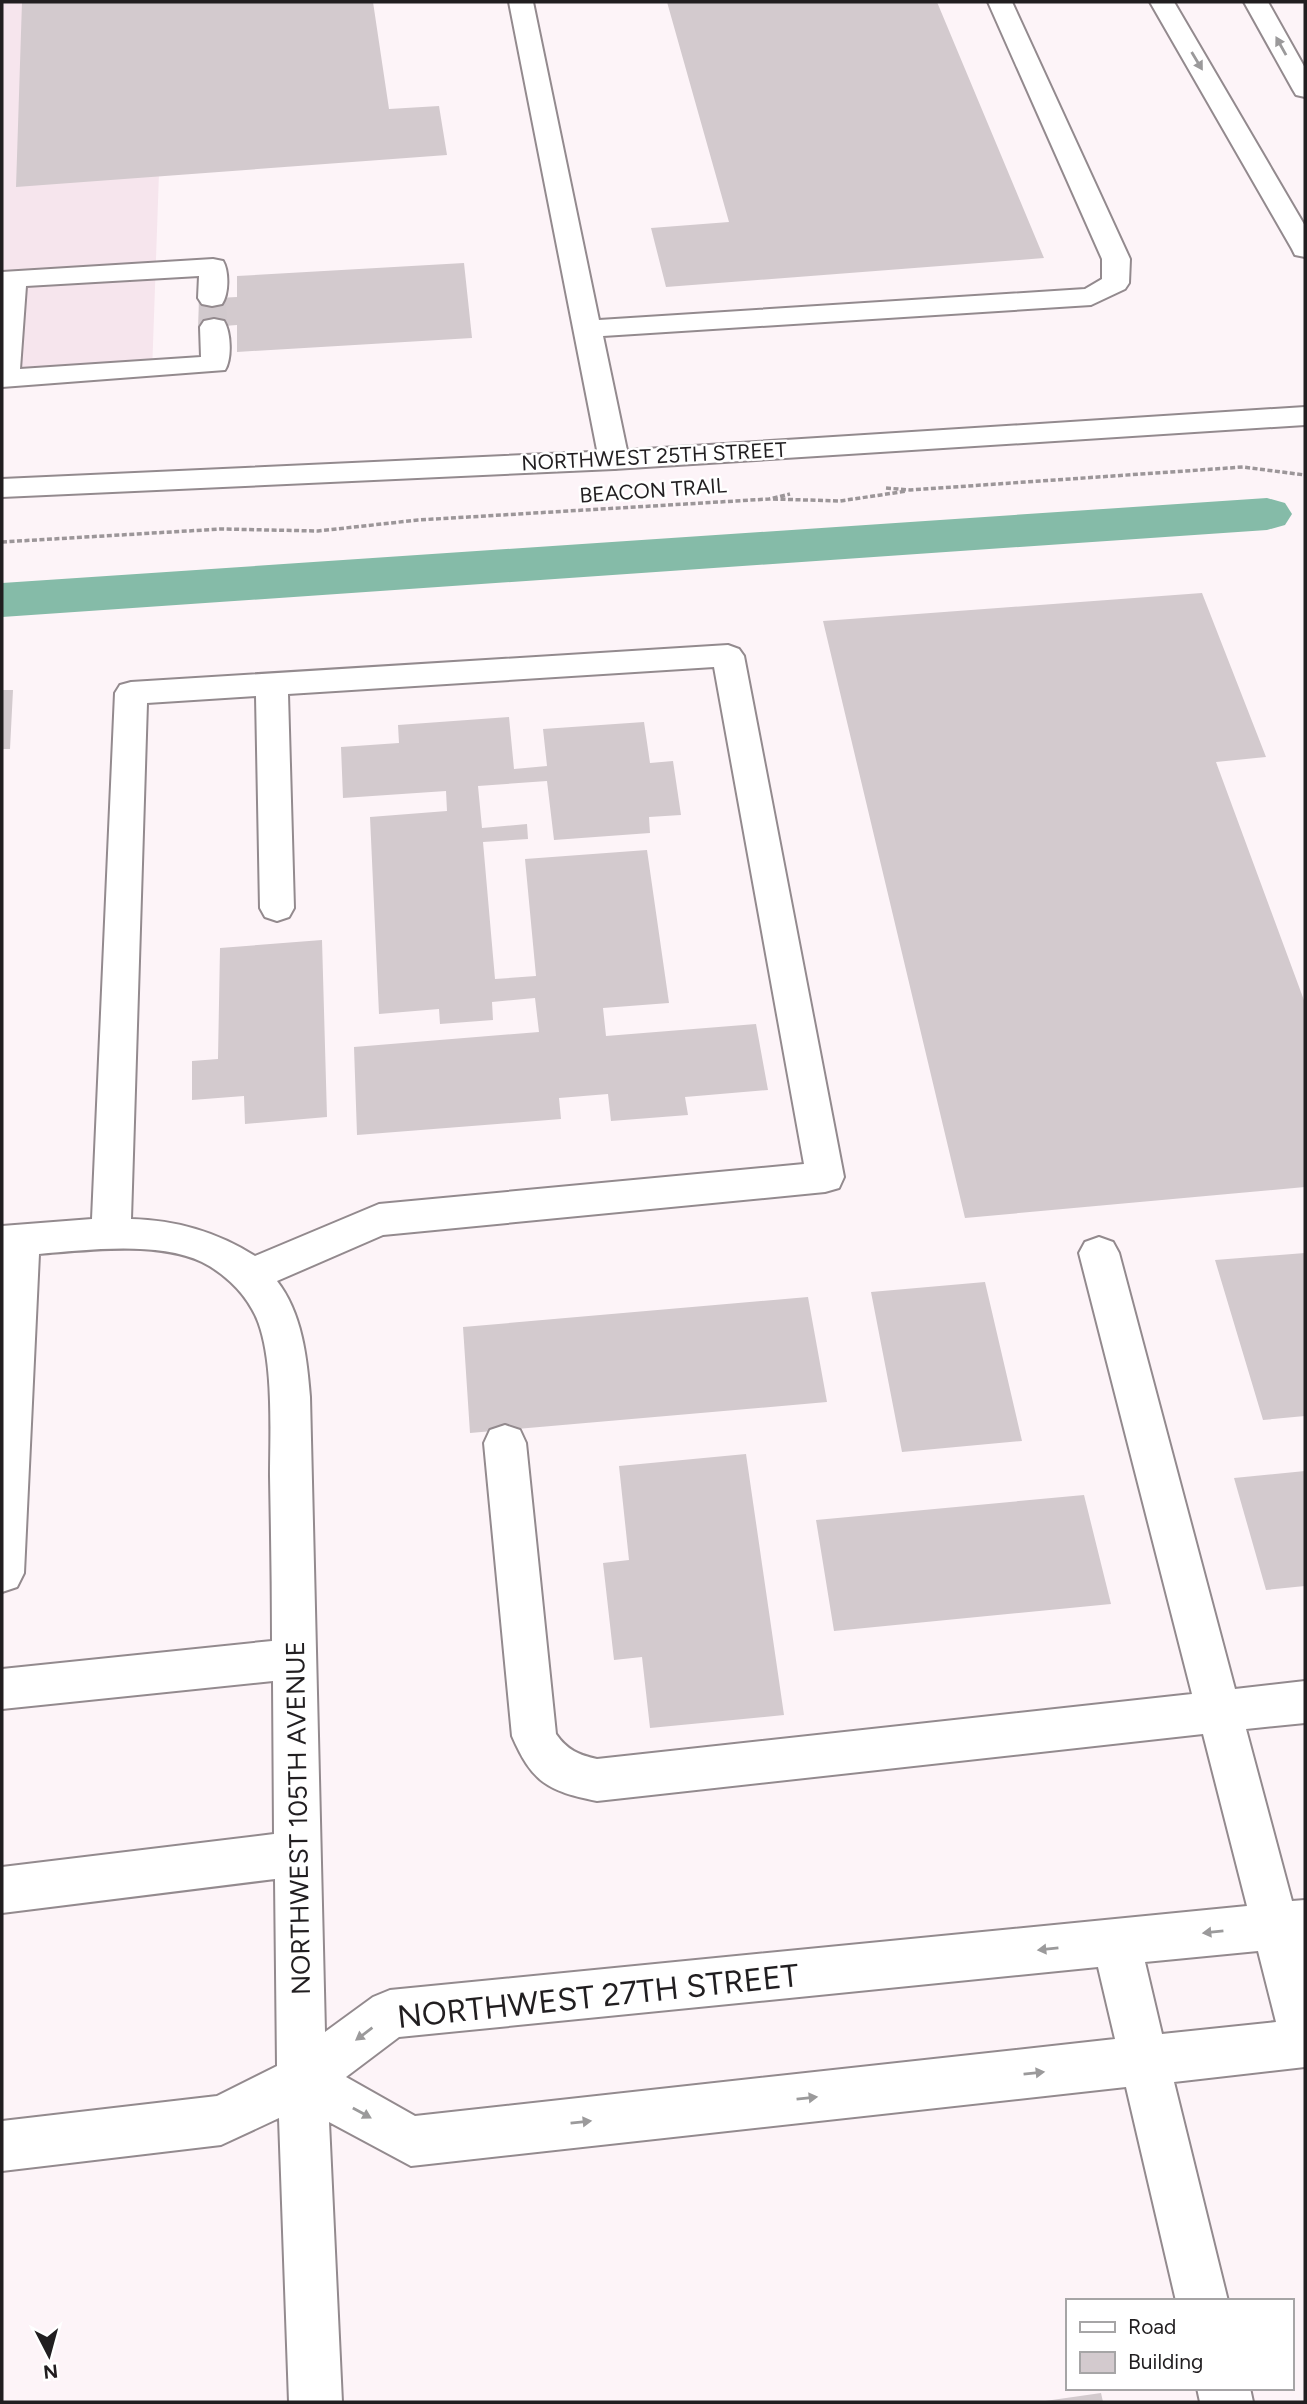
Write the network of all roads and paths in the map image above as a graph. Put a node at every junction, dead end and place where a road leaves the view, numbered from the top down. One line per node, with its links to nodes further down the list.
1 (521, 2): 10 (street)
2 (1000, 2): 10 (street)
3 (1163, 2): 6 (street, one-way to 6)
4 (1256, 2): 5 (street, one-way to 4)
5 (1305, 90)
6 (1305, 249)
7 (7, 280): 8 (street); 9 (street)
8 (212, 298)
9 (214, 327)
10 (587, 329): 12 (street)
11 (1305, 416): 12 (street, NORTHWEST 25TH STREET)
12 (614, 460): 14 (street, NORTHWEST 25TH STREET)
13 (1305, 475): 15 (path, BEACON TRAIL)
14 (2, 488)
15 (2, 542)
16 (272, 685): 17 (street); 18 (street); 21 (street)
17 (277, 908)
18 (111, 1233): 19 (street); 21 (street)
19 (11, 1241): 23 (street)
20 (1099, 1253): 27 (street)
21 (237, 1266): 24 (street, NORTHWEST 105TH AVENUE)
22 (505, 1443): 27 (street)
23 (2, 1573)
24 (295, 1659): 25 (street); 28 (street, NORTHWEST 105TH AVENUE)
25 (2, 1689)
26 (1305, 1702): 27 (street)
27 (1220, 1710): 30 (street)
28 (298, 1854): 29 (street); 34 (street, NORTHWEST 105TH AVENUE)
29 (2, 1890)
30 (1290, 1924): 31 (street, NORTHWEST 27TH STREET, one-way to 31); 32 (street)
31 (1115, 1942): 33 (street); 34 (street, NORTHWEST 27TH STREET, one-way to 34)
32 (1305, 2041): 33 (street)
33 (1145, 2061): 34 (street, one-way to 33); 36 (street)
34 (302, 2080): 35 (street, NORTHWEST 27TH STREET); 37 (street, NORTHWEST 105TH AVENUE)
35 (2, 2146)
36 (1202, 2299)
37 (315, 2402)

